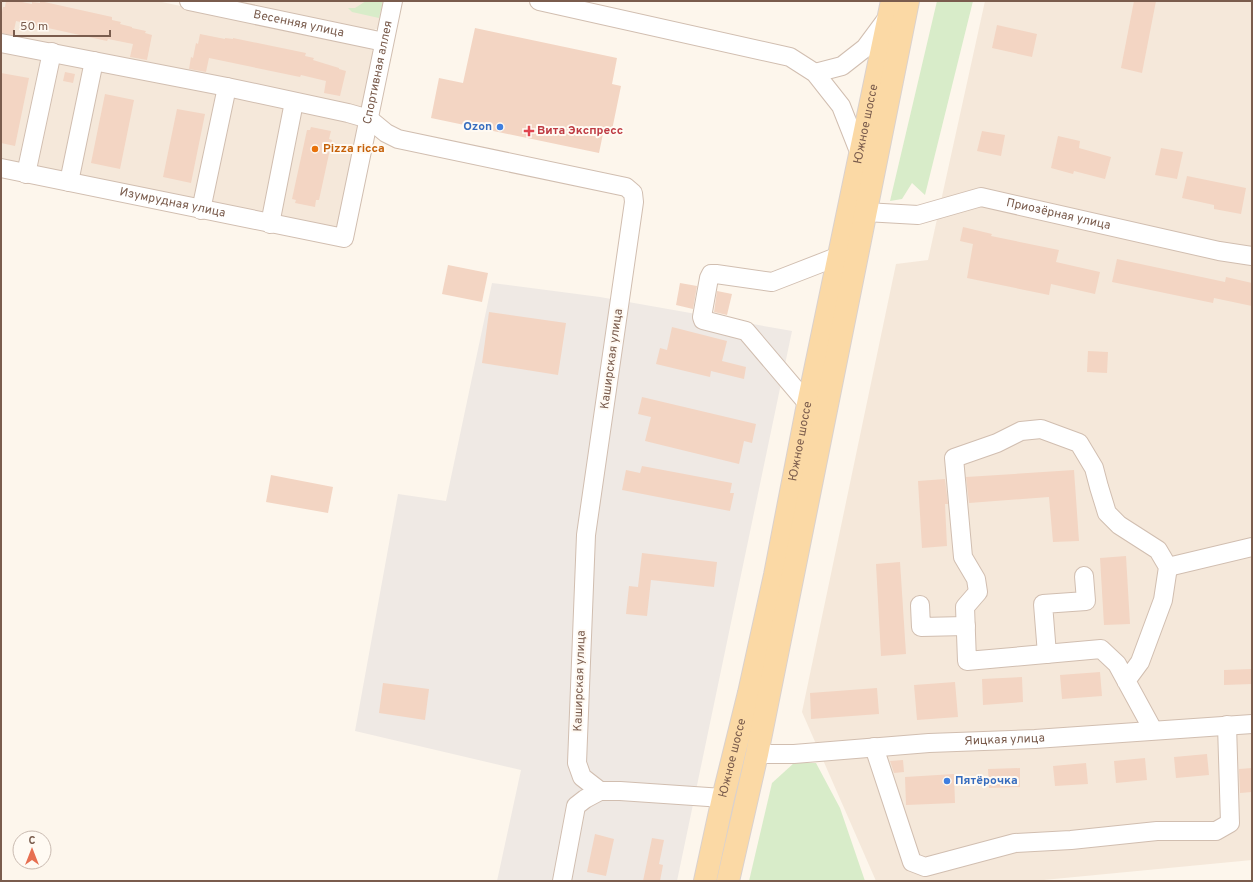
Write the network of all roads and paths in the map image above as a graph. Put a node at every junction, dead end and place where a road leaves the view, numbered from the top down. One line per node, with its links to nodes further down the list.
1 (189, 1): 5 (street, Весенняя улица)
2 (393, 1): 8 (street, Спортивная аллея)
3 (539, 1): 11 (street)
4 (908, 1): 20 (main road, Южное шоссе)
5 (253, 8): 8 (street, Весенняя улица)
6 (890, 8): 11 (street); 15 (main road, Южное шоссе)
7 (1, 42): 9 (street)
8 (384, 42): 14 (street, Спортивная аллея)
9 (52, 52): 10 (street); 17 (street)
10 (94, 62): 12 (street); 18 (street)
11 (815, 73): 15 (street)
12 (227, 87): 13 (street); 19 (street)
13 (294, 102): 14 (street); 21 (street)
14 (369, 119): 22 (street, Спортивная аллея); 38 (street, Каширская улица)
15 (860, 154): 23 (main road, Южное шоссе)
16 (1, 168): 17 (street, Изумрудная улица)
17 (26, 174): 18 (street, Изумрудная улица)
18 (69, 182): 19 (street, Изумрудная улица)
19 (201, 210): 21 (street, Изумрудная улица)
20 (865, 212): 24 (street, Приозёрная улица); 37 (main road, Южное шоссе)
21 (270, 224): 22 (street, Изумрудная улица)
22 (344, 238)
23 (839, 256): 25 (main road, Южное шоссе); 25 (street)
24 (1252, 256)
25 (808, 404): 39 (main road, Южное шоссе)
26 (1252, 547): 27 (street)
27 (1168, 567): 30 (street); 32 (street)
28 (1084, 576): 31 (street)
29 (920, 606): 30 (street)
30 (966, 626): 31 (street)
31 (1047, 654): 32 (street)
32 (1126, 680): 35 (street)
33 (1252, 724): 34 (street, Яицкая улица)
34 (1227, 725): 35 (street, Яицкая улица); 36 (street)
35 (1153, 730): 36 (street, Яицкая улица)
36 (874, 747): 37 (street, Яицкая улица)
37 (757, 754): 42 (main road, Южное шоссе)
38 (600, 792): 39 (street); 40 (street)
39 (723, 798): 41 (main road, Южное шоссе)
40 (562, 881)
41 (705, 881)
42 (728, 881)

